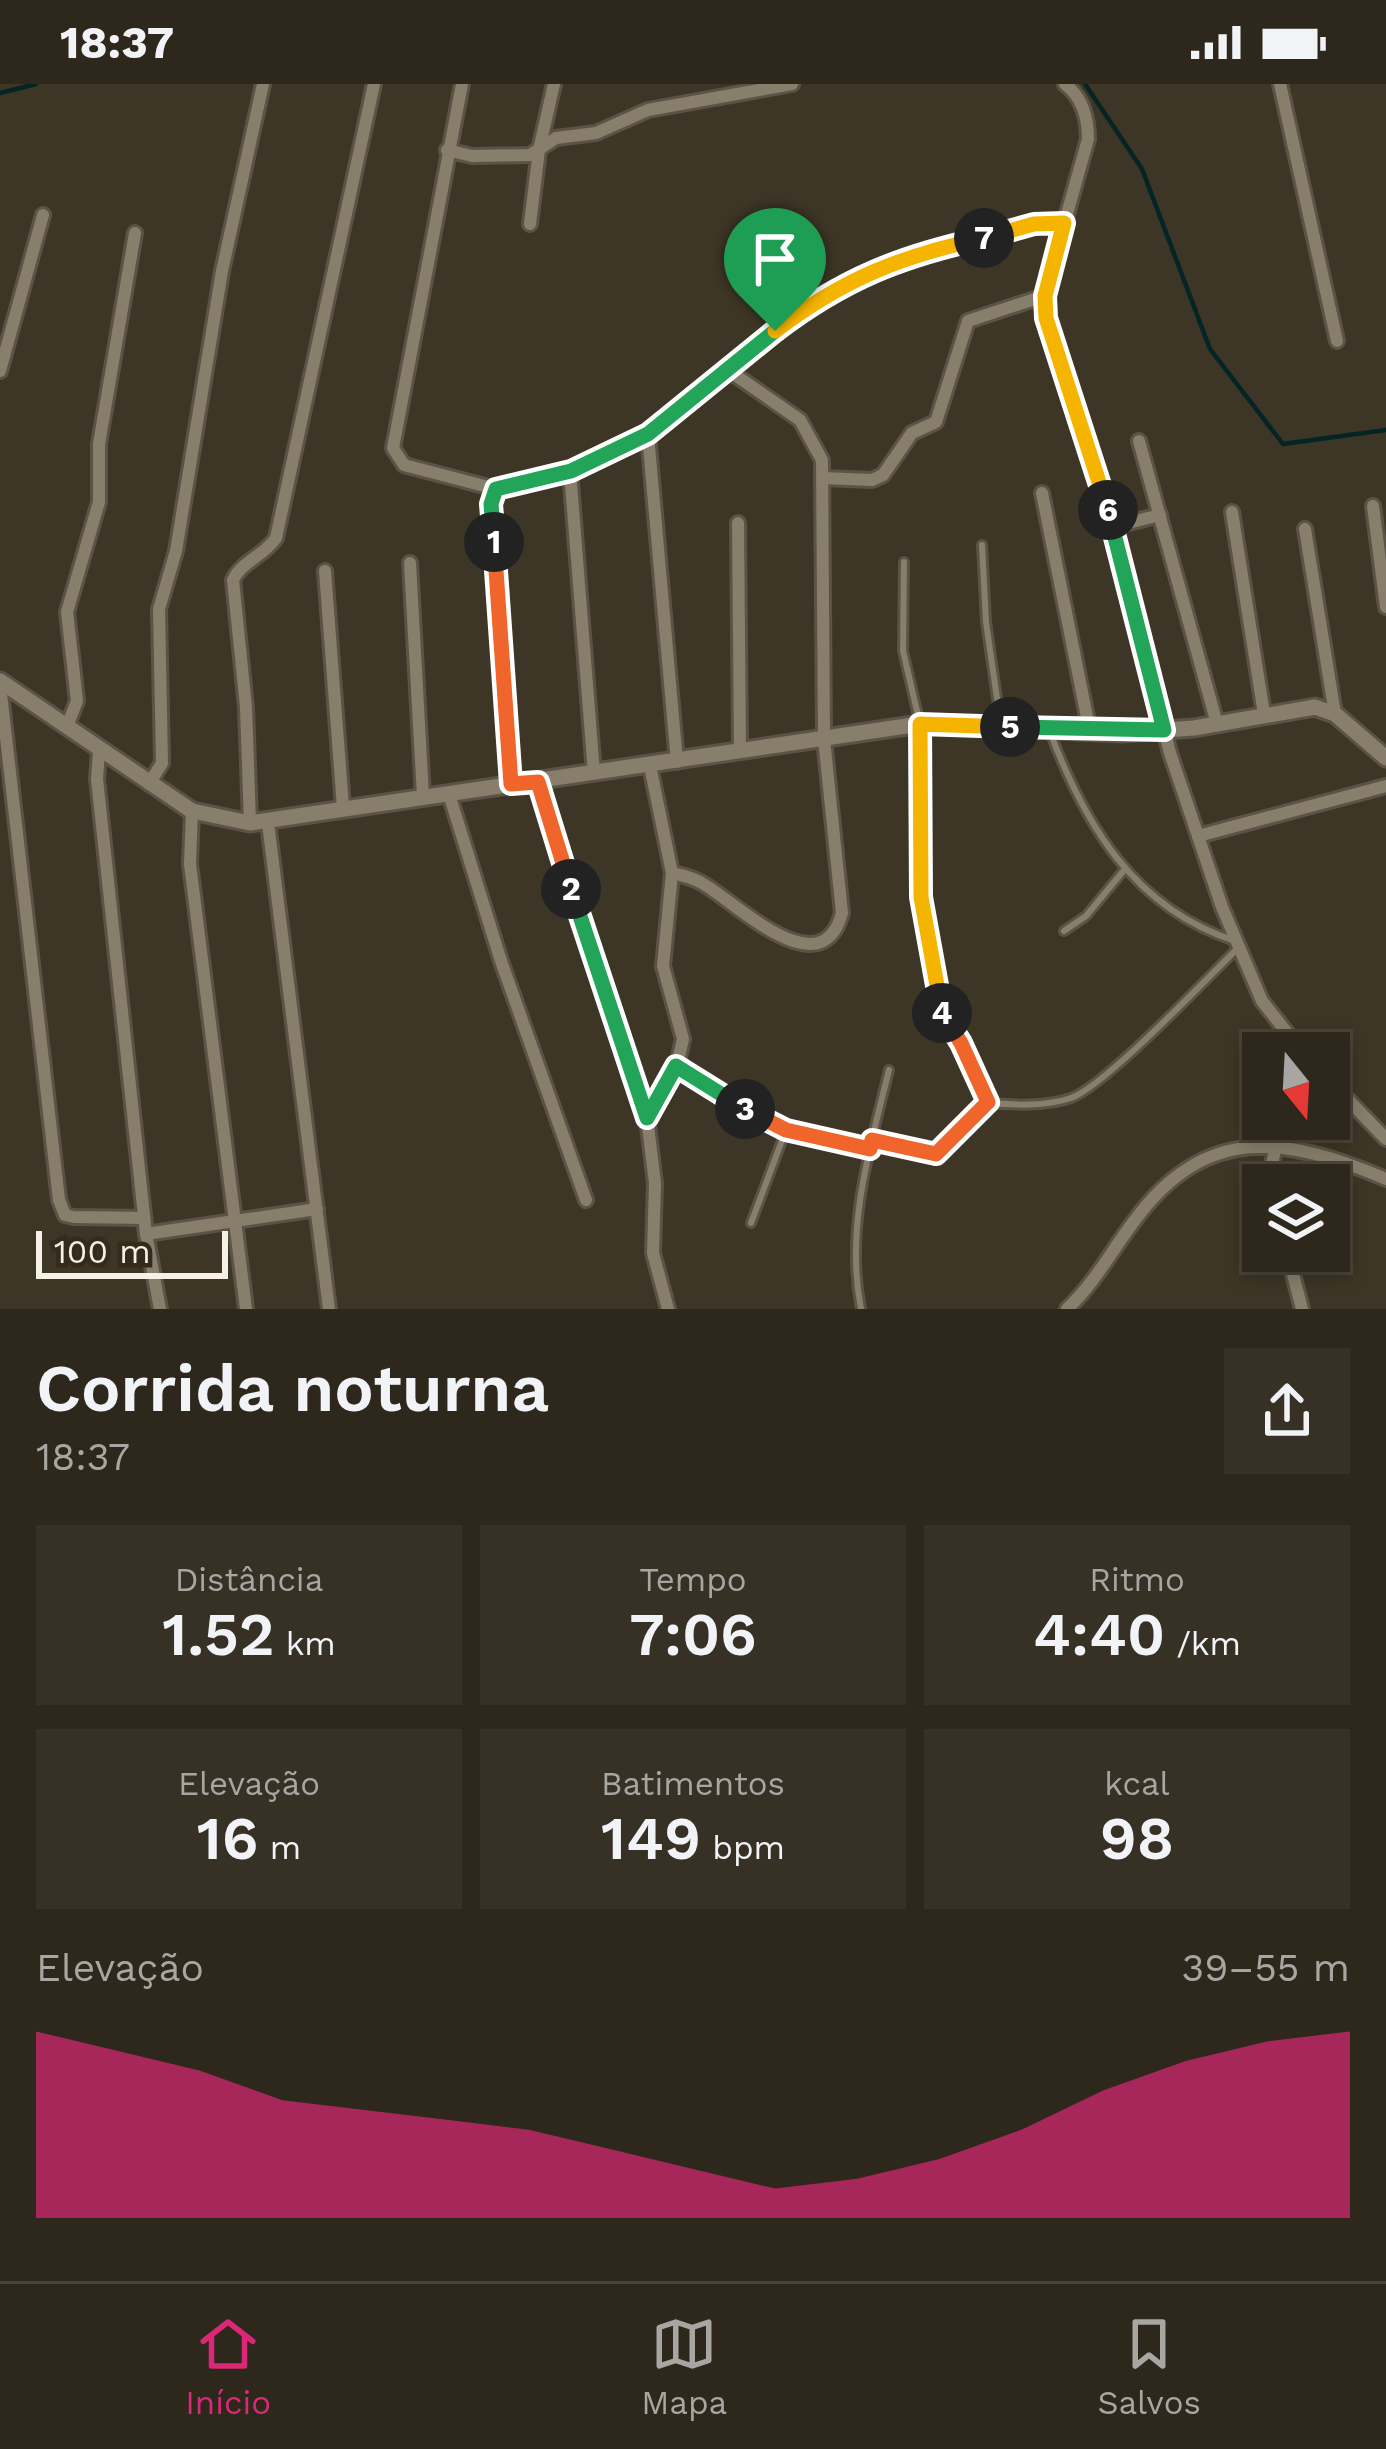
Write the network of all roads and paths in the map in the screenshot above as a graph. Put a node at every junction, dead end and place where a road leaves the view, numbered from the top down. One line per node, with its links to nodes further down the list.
1 (263, 84): 53 (street)
2 (374, 84): 61 (street)
3 (462, 84): 8 (street)
4 (554, 84): 9 (street)
5 (792, 84): 9 (street)
6 (1280, 84): 15 (street)
7 (1073, 86): 11 (street)
8 (447, 150): 9 (street); 22 (street)
9 (539, 151): 12 (street)
10 (43, 215): 17 (street)
11 (1064, 223): 14 (street); 16 (street)
12 (530, 224)
13 (135, 232): 38 (street)
14 (1045, 296): 21 (street); 28 (street)
15 (1337, 341)
16 (728, 370): 18 (street); 21 (street)
17 (0, 371)
18 (648, 434): 20 (street); 49 (street)
19 (1139, 441): 26 (street)
20 (571, 471): 22 (street); 51 (street)
21 (823, 478): 45 (street)
22 (496, 489): 54 (street)
23 (1042, 493): 44 (street)
24 (1373, 506): 34 (street)
25 (1232, 512): 36 (street)
26 (1160, 515): 28 (street); 40 (street)
27 (738, 523): 47 (street)
28 (1112, 526): 43 (street)
29 (1305, 529): 37 (street)
30 (982, 545): 41 (lane)
31 (904, 562): 39 (lane)
32 (410, 563): 57 (street)
33 (326, 572): 58 (street)
34 (1386, 607)
35 (0, 683): 38 (street); 82 (street)
36 (1264, 714): 37 (street); 40 (street)
37 (1335, 714): 48 (street)
38 (68, 724): 46 (street)
39 (920, 724): 41 (street); 45 (street); 70 (lane)
40 (1217, 724): 43 (street)
41 (1001, 726): 42 (street)
42 (1049, 730): 44 (street); 63 (lane)
43 (1164, 730): 44 (street); 62 (street)
44 (1090, 731)
45 (824, 739): 47 (street); 64 (street)
46 (98, 750): 53 (street); 82 (street)
47 (740, 751): 49 (street)
48 (1386, 758)
49 (677, 762): 50 (street)
50 (650, 766): 51 (street); 64 (street)
51 (594, 773): 52 (street)
52 (538, 782): 54 (street); 72 (street)
53 (149, 784): 59 (street)
54 (511, 784): 56 (street)
55 (1386, 786): 62 (street)
56 (448, 794): 57 (street); 80 (street)
57 (423, 796): 58 (street)
58 (343, 807): 60 (street)
59 (192, 812): 61 (street); 84 (street)
60 (268, 823): 61 (street); 81 (street)
61 (250, 824)
62 (1198, 836): 66 (street)
63 (1125, 869): 65 (lane); 66 (lane)
64 (672, 873): 68 (street)
65 (1064, 931)
66 (1236, 945): 67 (street); 70 (lane)
67 (1286, 1032)
68 (676, 1066): 72 (street); 73 (lane)
69 (889, 1070): 77 (lane)
70 (988, 1102): 77 (lane)
71 (1350, 1102): 74 (street)
72 (647, 1118): 90 (street)
73 (786, 1130): 77 (lane); 83 (lane)
74 (1386, 1139)
75 (1274, 1140): 76 (street)
76 (1273, 1144): 78 (street); 79 (street); 92 (street)
77 (871, 1145): 91 (lane)
78 (1271, 1164)
79 (1386, 1178)
80 (586, 1200)
81 (317, 1209): 84 (street); 89 (street)
82 (144, 1218): 85 (street)
83 (751, 1223)
84 (234, 1224): 85 (street); 88 (street)
85 (146, 1234): 87 (street)
86 (1292, 1272): 93 (street)
87 (160, 1309)
88 (246, 1309)
89 (329, 1309)
90 (668, 1309)
91 (861, 1309)
92 (1066, 1309)
93 (1302, 1309)

